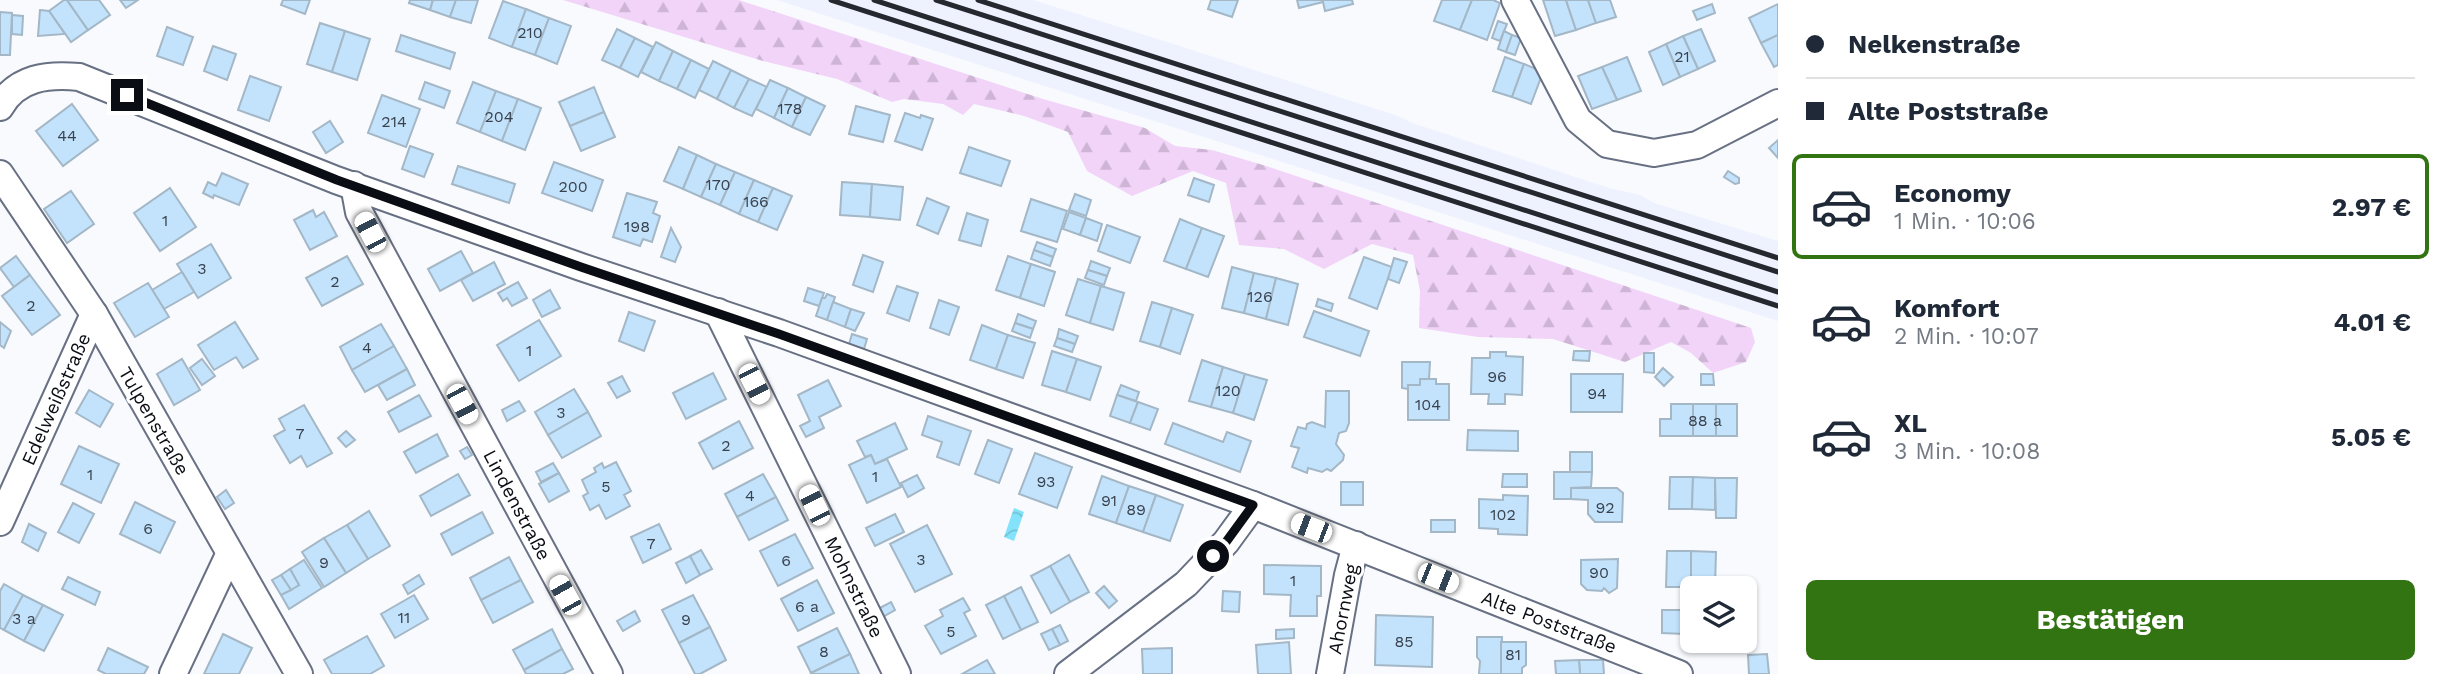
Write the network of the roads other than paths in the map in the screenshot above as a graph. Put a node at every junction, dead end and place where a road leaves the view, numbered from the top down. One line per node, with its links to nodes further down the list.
1 (1515, 0): 2 (street)
2 (1778, 103)
3 (0, 107): 5 (street, Alte Poststraße)
4 (0, 174): 7 (street, Tulpenstraße)
5 (354, 185): 6 (street, Alte Poststraße); 15 (street, Lindenstraße)
6 (718, 312): 8 (street, Alte Poststraße); 16 (street, Mohnstraße)
7 (94, 314): 9 (street, Edelweißstraße); 11 (street, Tulpenstraße)
8 (1253, 505): 10 (street, Alte Poststraße); 17 (street)
9 (0, 522)
10 (1356, 545): 12 (street, Alte Poststraße); 18 (street, Ahornweg)
11 (229, 555): 13 (street); 14 (street, Tulpenstraße)
12 (1626, 663): 19 (street, Alte Poststraße)
13 (173, 674)
14 (299, 674)
15 (609, 674)
16 (897, 674)
17 (1068, 674)
18 (1330, 674)
19 (1679, 674)

